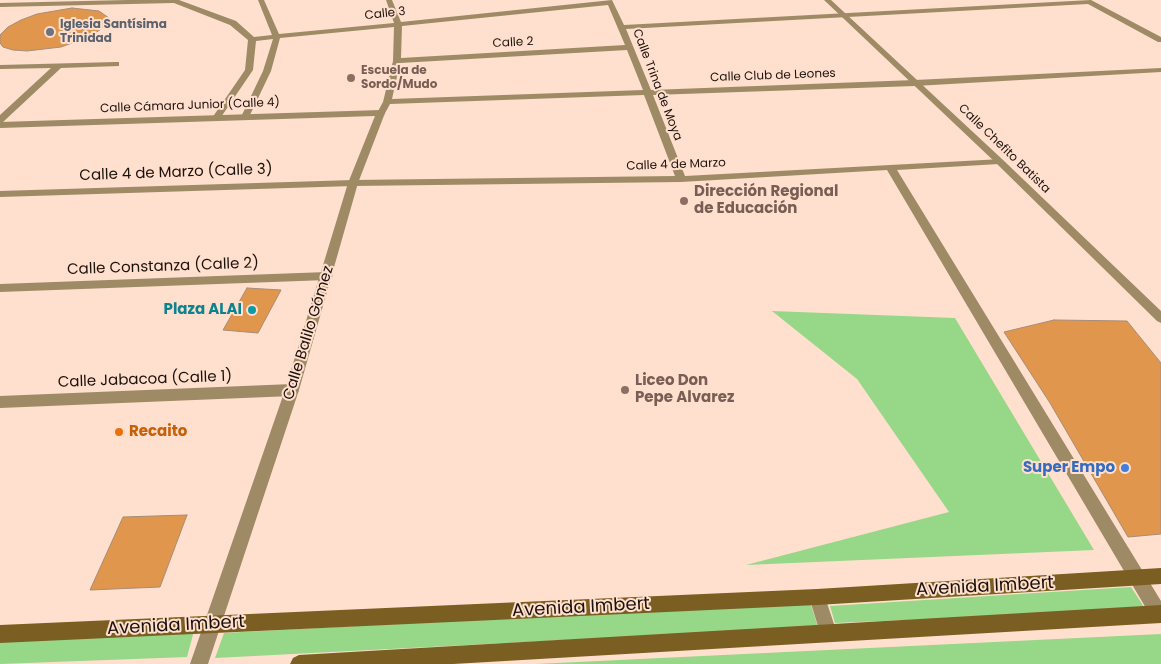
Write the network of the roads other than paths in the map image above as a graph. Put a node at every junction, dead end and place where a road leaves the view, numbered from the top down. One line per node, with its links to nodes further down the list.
1 (261, 0): 10 (street)
2 (389, 0): 8 (street, Calle Balilo Gómez)
3 (827, 0): 7 (street, Calle Chefito Batista)
4 (1087, 1): 7 (street); 12 (street)
5 (610, 2): 8 (street, Calle 3); 9 (street, Calle Trina de Moya)
6 (0, 5): 11 (street)
7 (841, 14): 9 (street); 19 (street, Calle Chefito Batista)
8 (398, 24): 10 (street, Calle 3); 14 (street, Calle Balilo Gómez)
9 (621, 27): 13 (street, Calle Trina de Moya)
10 (277, 37): 11 (street, Calle 3); 22 (street)
11 (252, 39): 23 (street)
12 (1161, 40)
13 (630, 47): 14 (street, Calle 2); 20 (street, Calle Trina de Moya)
14 (397, 61): 21 (street, Calle Balilo Gómez)
15 (116, 64): 16 (street)
16 (58, 66): 17 (street); 24 (street)
17 (0, 68)
18 (1161, 70): 19 (street, Calle Club de Leones)
19 (916, 83): 20 (street, Calle Club de Leones); 26 (street, Calle Chefito Batista)
20 (647, 94): 21 (street, Calle Club de Leones); 28 (street, Calle Trina de Moya)
21 (384, 107): 22 (street, Calle Cámara Junior (Calle 4)); 29 (street, Calle Balilo Gómez)
22 (245, 117): 23 (street, Calle Cámara Junior (Calle 4))
23 (216, 118): 25 (street, Calle Cámara Junior (Calle 4))
24 (0, 120)
25 (0, 125)
26 (999, 161): 27 (street, Calle 4 de Marzo); 33 (street, Calle Chefito Batista)
27 (890, 167): 28 (street, Calle 4 de Marzo); 37 (street)
28 (681, 179): 29 (street, Calle 4 de Marzo)
29 (354, 183): 30 (street, Calle 4 de Marzo (Calle 3)); 31 (street, Calle Balilo Gómez)
30 (0, 194)
31 (327, 276): 32 (street, Calle Constanza (Calle 2)); 34 (street, Calle Balilo Gómez)
32 (0, 288)
33 (1161, 318)
34 (292, 390): 35 (street, Calle Jabacoa (Calle 1)); 40 (street, Calle Balilo Gómez)
35 (0, 402)
36 (1161, 576): 37 (main road, Avenida Imbert)
37 (1138, 578): 38 (main road, Avenida Imbert); 39 (street)
38 (817, 597): 40 (main road, Avenida Imbert); 41 (street)
39 (1160, 614): 41 (main road)
40 (213, 624): 42 (main road, Avenida Imbert); 43 (street, Calle Balilo Gómez)
41 (828, 633): 44 (main road)
42 (0, 634)
43 (199, 664)
44 (299, 664)

